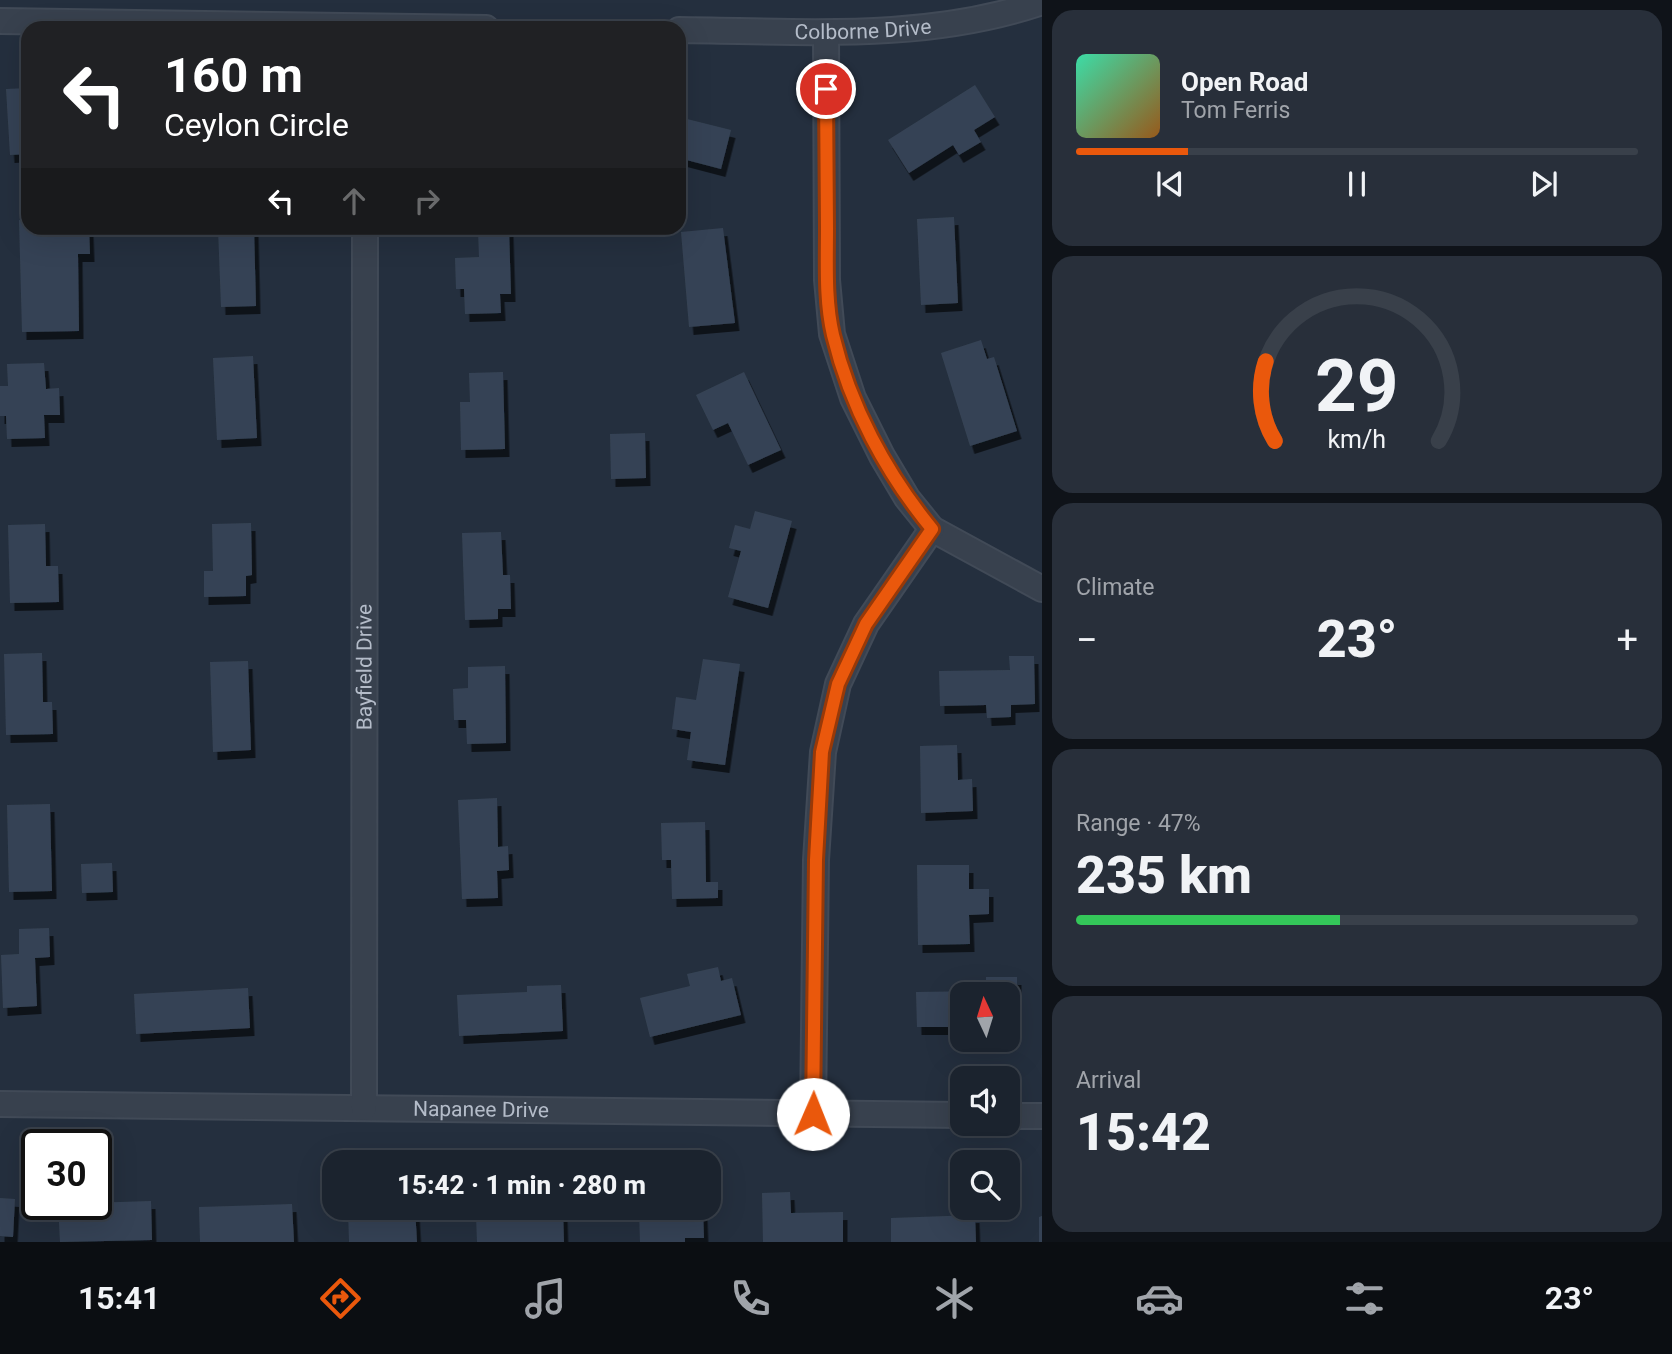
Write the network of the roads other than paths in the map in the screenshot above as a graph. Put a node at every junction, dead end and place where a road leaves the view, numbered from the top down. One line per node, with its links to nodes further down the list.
1 (1042, 2): 5 (street, Colborne Drive)
2 (0, 20): 3 (street)
3 (170, 21)
4 (686, 30): 5 (street, Colborne Drive)
5 (826, 34): 7 (street)
6 (365, 235): 10 (street, Bayfield Drive)
7 (932, 529): 8 (street); 11 (street)
8 (1042, 589)
9 (0, 1104): 10 (street, Napanee Drive)
10 (364, 1108): 11 (street, Napanee Drive)
11 (813, 1114): 12 (street, Napanee Drive)
12 (950, 1115)
13 (1020, 1116): 14 (street)
14 (1042, 1116)

